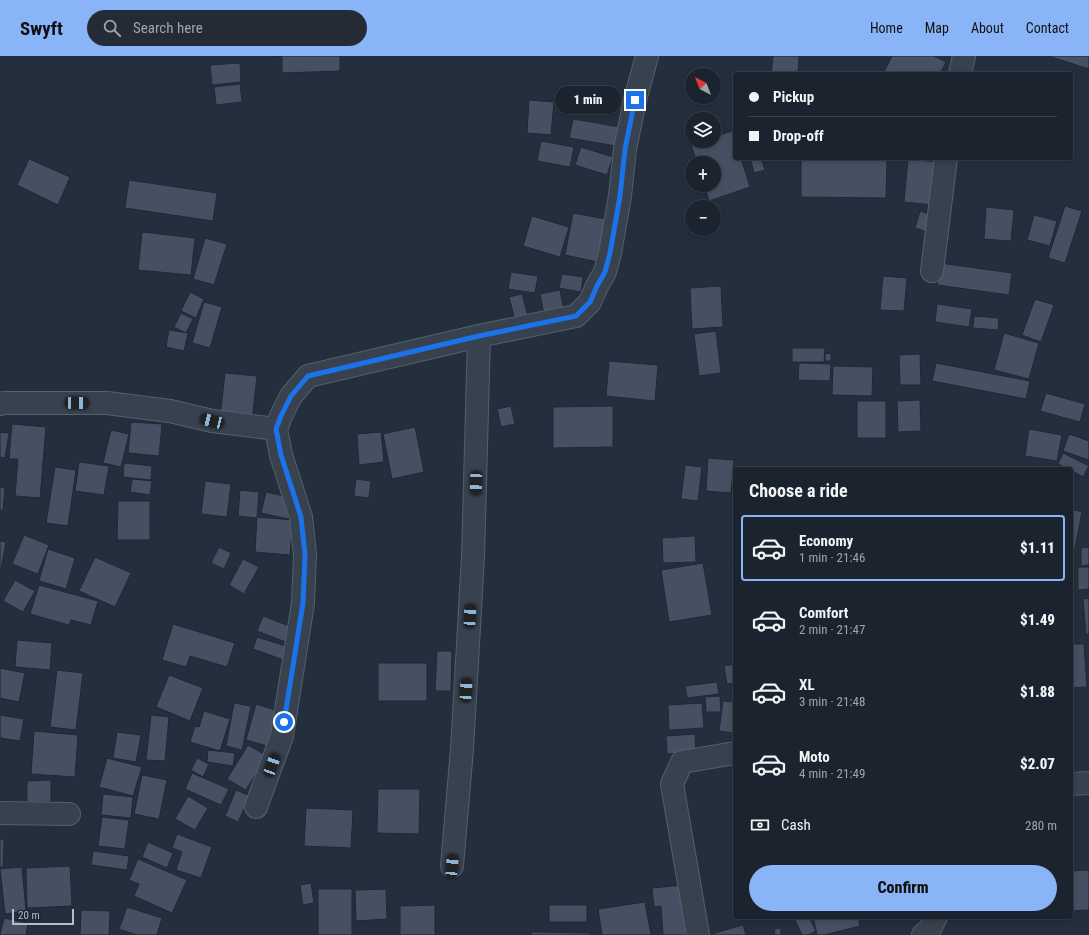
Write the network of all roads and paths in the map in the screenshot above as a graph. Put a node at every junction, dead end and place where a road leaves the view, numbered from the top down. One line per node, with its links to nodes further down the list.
1 (647, 56): 6 (street)
2 (964, 56): 3 (street)
3 (960, 72)
4 (946, 160): 5 (street)
5 (932, 271)
6 (479, 336): 8 (street); 15 (street)
7 (0, 404): 8 (street)
8 (276, 429): 12 (street)
9 (733, 753): 17 (street)
10 (1073, 784): 11 (street)
11 (1089, 784)
12 (256, 807)
13 (0, 813): 14 (street)
14 (70, 814)
15 (452, 866)
16 (935, 919): 18 (street)
17 (698, 935)
18 (923, 935)

